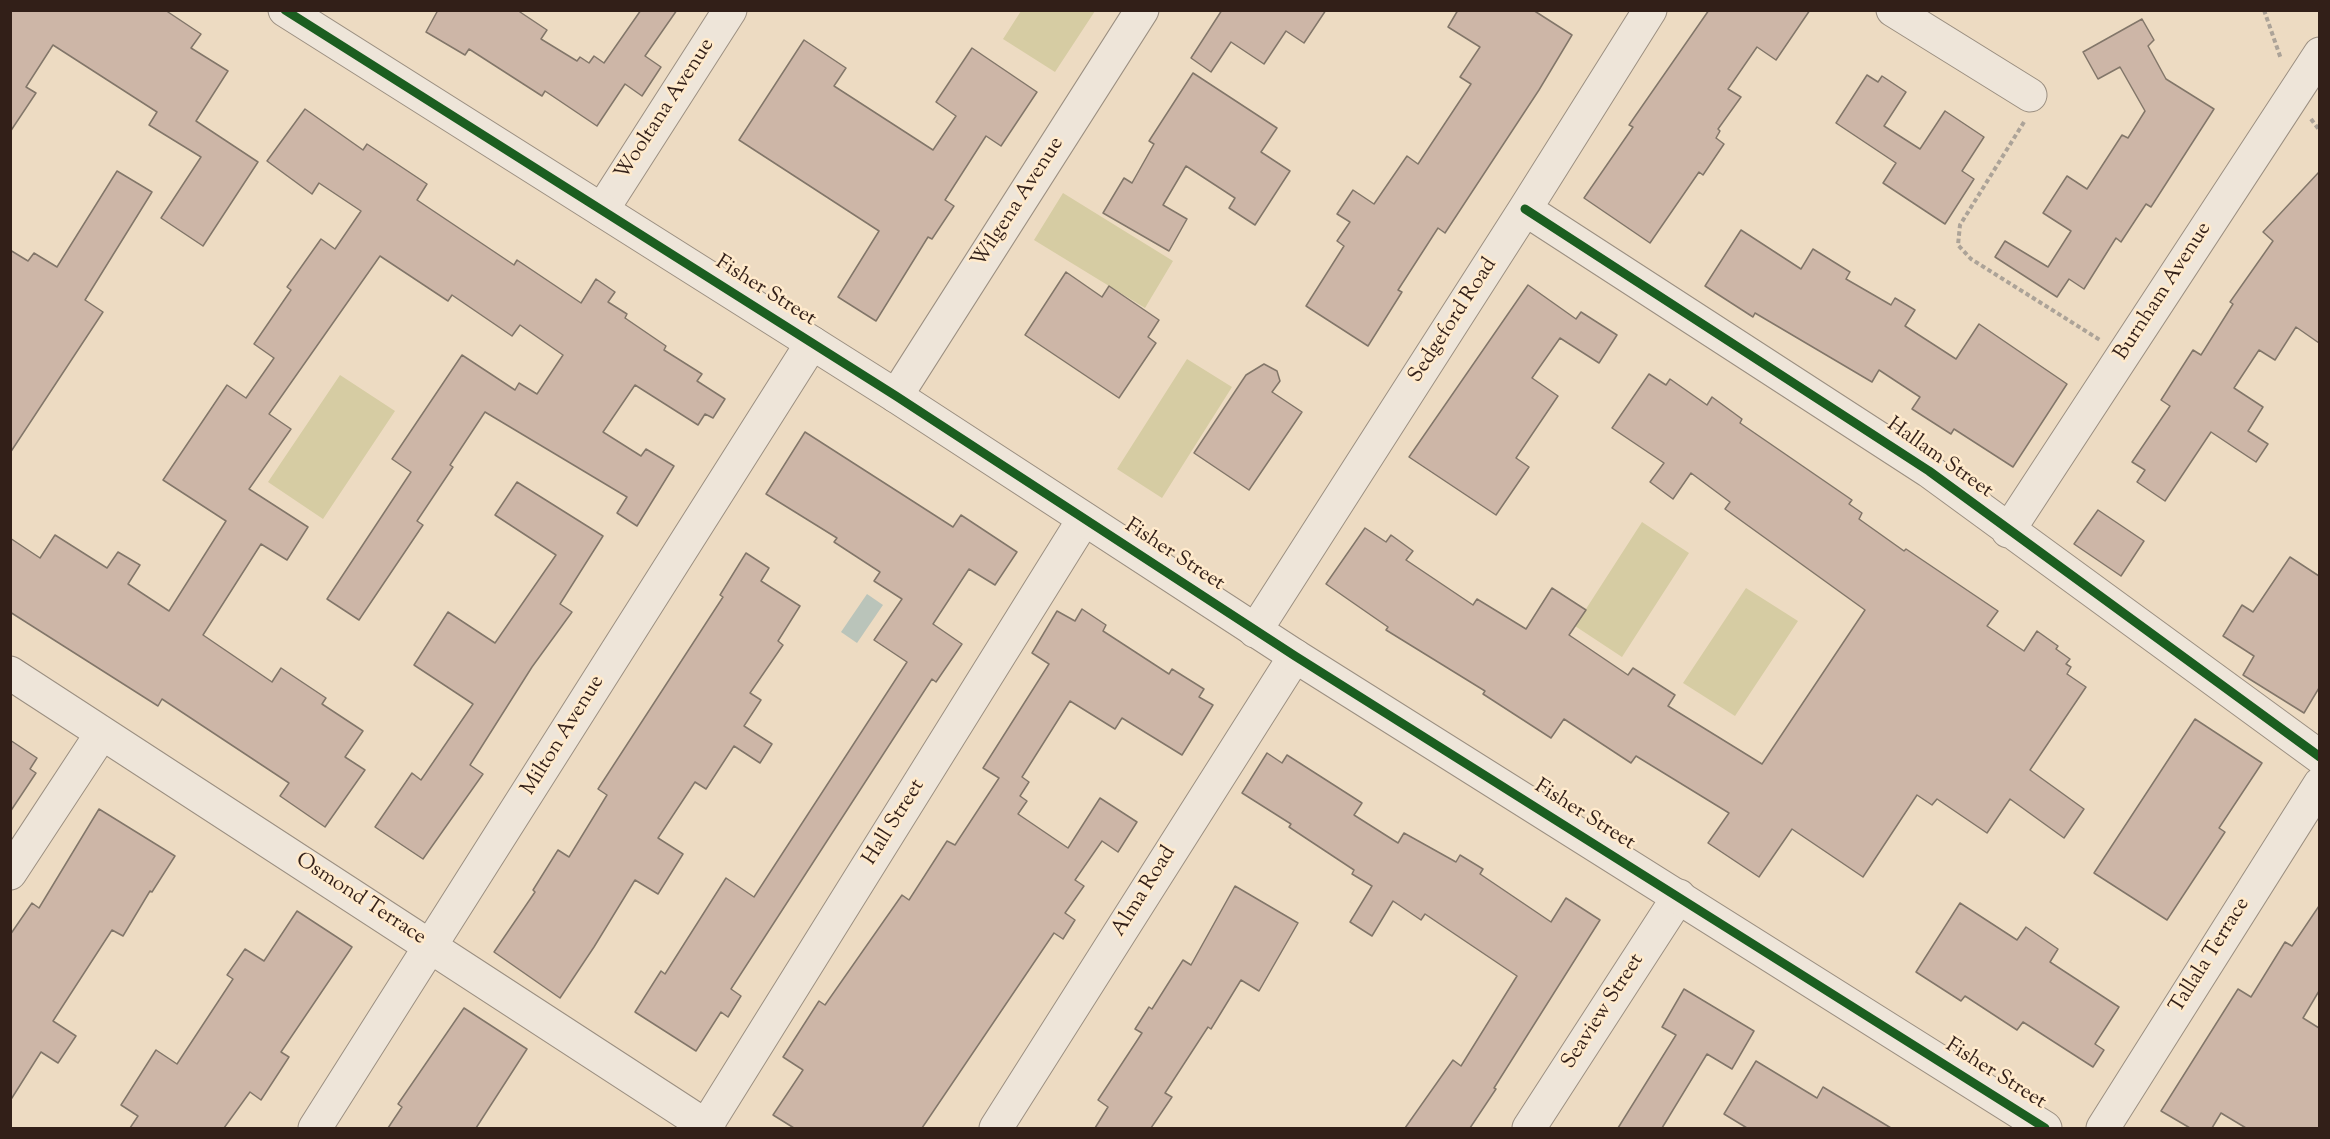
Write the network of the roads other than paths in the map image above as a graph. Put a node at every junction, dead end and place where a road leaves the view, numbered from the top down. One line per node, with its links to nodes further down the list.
1 (285, 10): 9 (street, Fisher Street)
2 (730, 10): 9 (street, Wooltana Avenue)
3 (1142, 10): 11 (street, Wilgena Avenue)
4 (1650, 10): 8 (street, Sedgeford Road)
5 (1893, 10): 7 (street)
6 (2319, 55): 13 (street, Burnham Avenue)
7 (2030, 95)
8 (1525, 209): 13 (street, Hallam Street); 14 (street, Sedgeford Road)
9 (602, 210): 10 (street, Fisher Street)
10 (812, 343): 11 (street, Fisher Street); 22 (street, Milton Avenue)
11 (896, 396): 12 (street, Fisher Street)
12 (1084, 519): 14 (street, Fisher Street); 23 (street, Hall Street)
13 (2008, 531): 18 (street, Hallam Street)
14 (1255, 631): 15 (street, Fisher Street)
15 (1295, 656): 21 (street, Fisher Street); 25 (street, Alma Road)
16 (10, 673): 17 (street, Osmond Terrace)
17 (102, 732): 20 (street); 22 (street, Osmond Terrace)
18 (2319, 757)
19 (2319, 784): 28 (street, Tallala Terrace)
20 (10, 873)
21 (1679, 896): 26 (street, Seaview Street); 27 (street, Fisher Street)
22 (432, 946): 23 (street, Osmond Terrace); 24 (street, Milton Avenue)
23 (707, 1127)
24 (315, 1128)
25 (996, 1128)
26 (1529, 1128)
27 (2045, 1128)
28 (2103, 1128)

